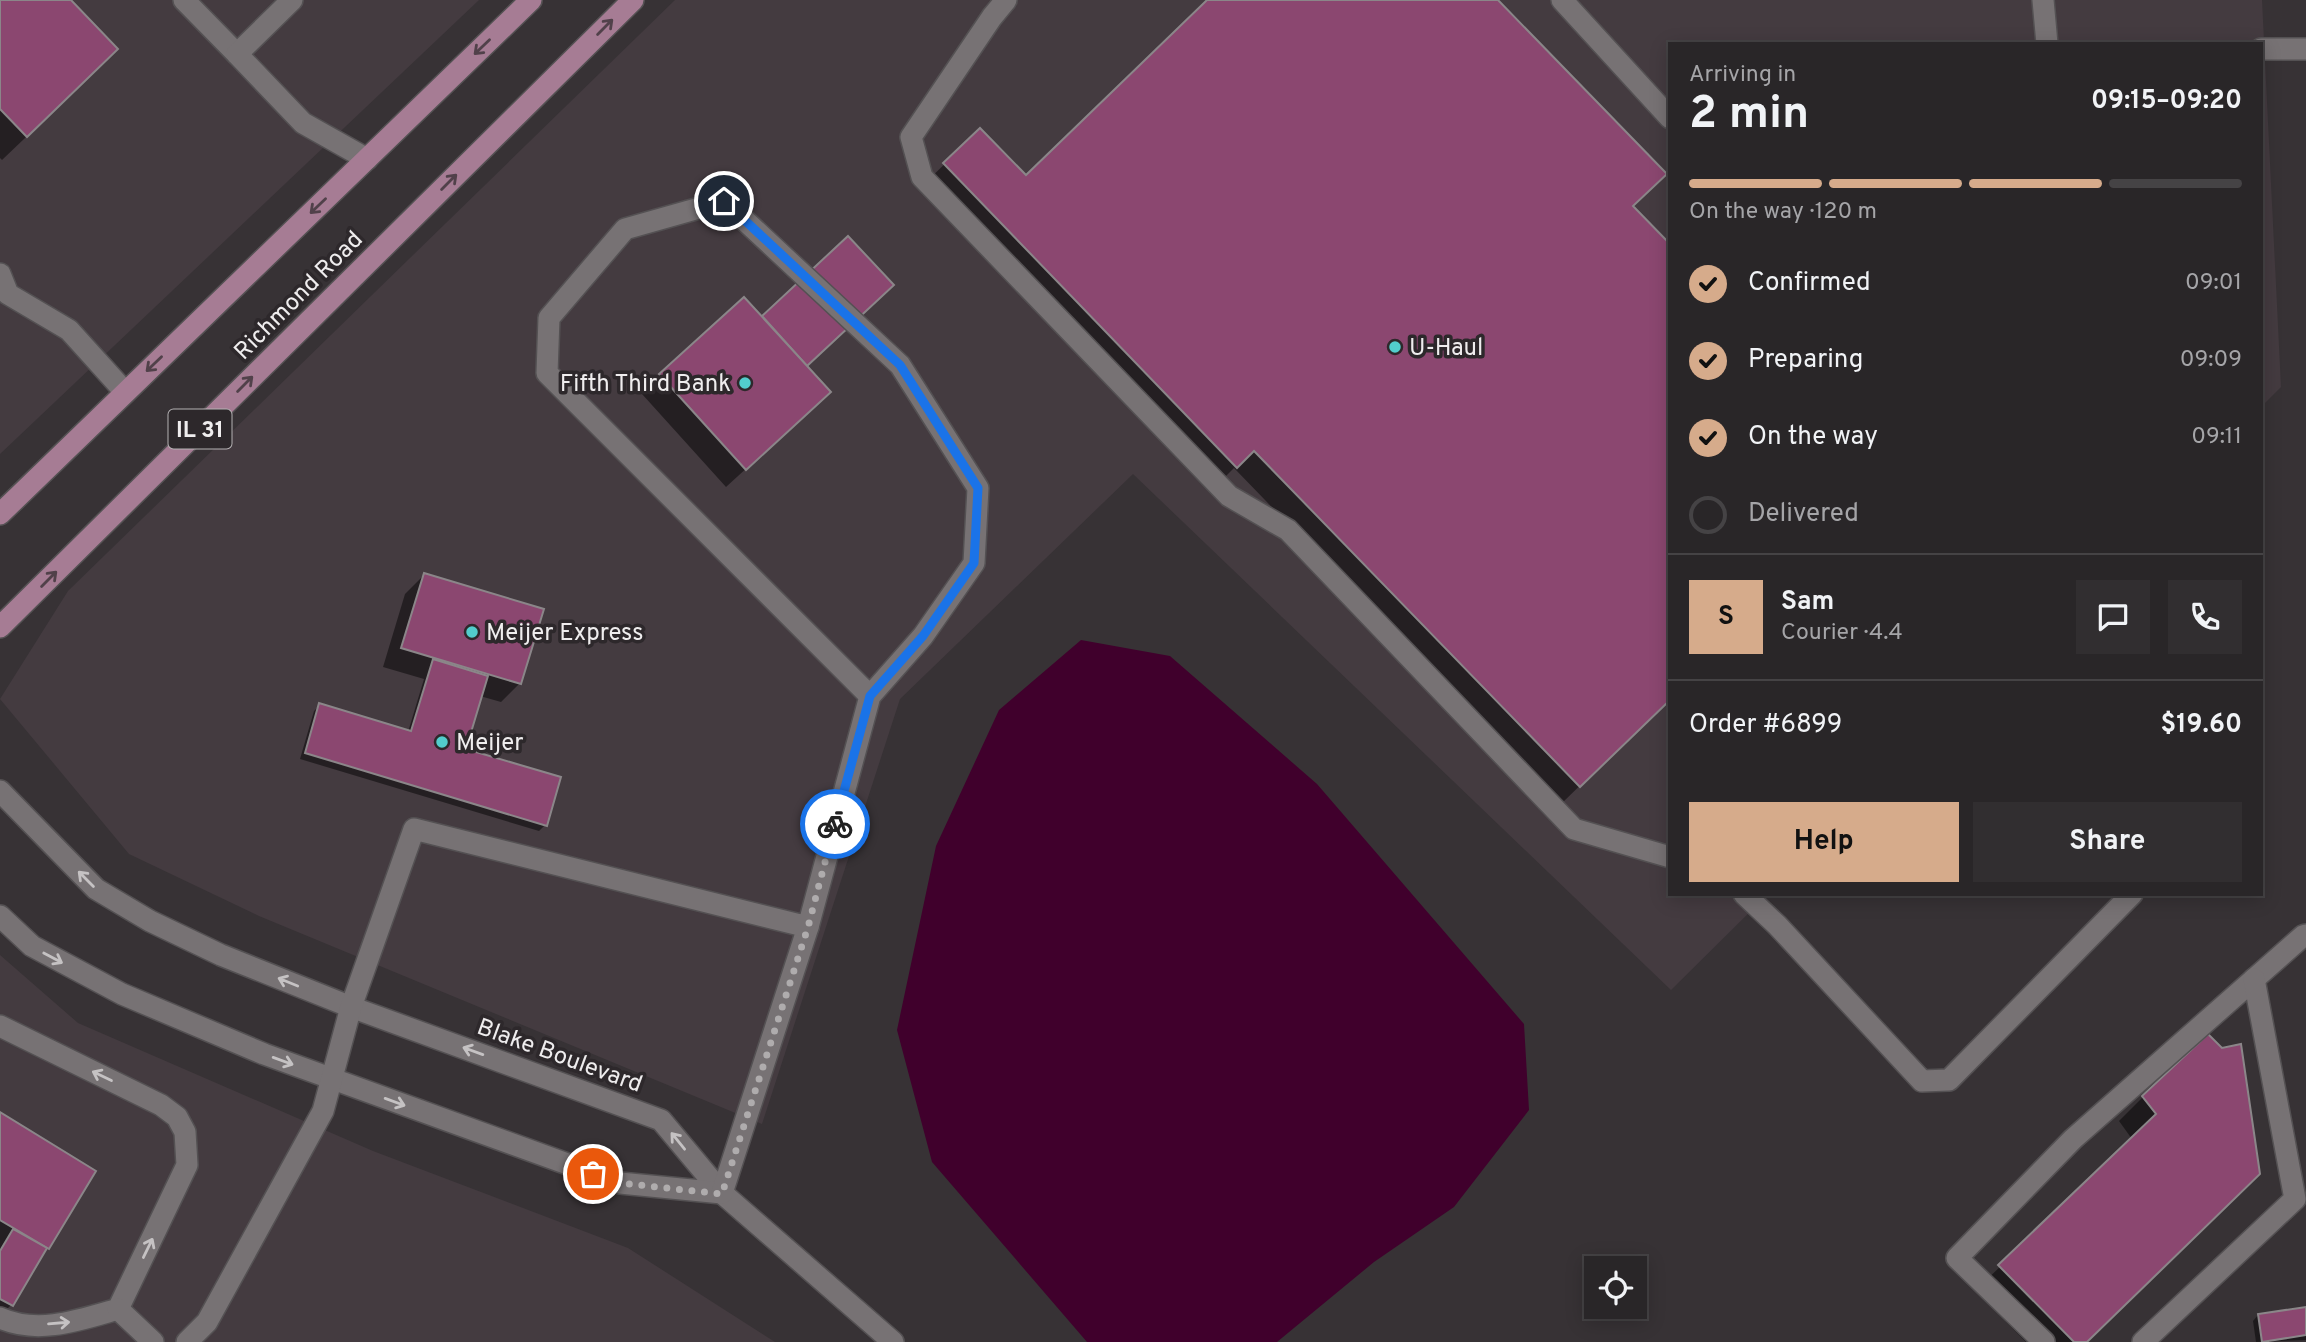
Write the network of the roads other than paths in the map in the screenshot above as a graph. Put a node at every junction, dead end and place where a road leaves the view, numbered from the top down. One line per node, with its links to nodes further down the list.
1 (184, 0): 11 (street)
2 (292, 0): 11 (street)
3 (531, 0): 13 (main road, Richmond Road, one-way to 13)
4 (633, 0): 18 (main road, Richmond Road / IL 31, one-way to 4)
5 (1006, 0): 21 (street)
6 (1562, 0): 12 (street)
7 (2043, 0): 8 (street)
8 (2047, 42)
9 (2263, 50): 10 (street)
10 (2306, 50)
11 (237, 54): 13 (street)
12 (1668, 116)
13 (367, 159): 16 (main road, Richmond Road, one-way to 16)
14 (0, 274): 15 (street)
15 (4, 298): 16 (street)
16 (125, 392): 17 (main road, Richmond Road)
17 (0, 514)
18 (0, 627)
19 (870, 696): 19 (street); 25 (street)
20 (0, 791): 28 (street, Blake Boulevard, one-way to 20)
21 (1668, 856)
22 (1746, 896): 23 (street)
23 (2131, 896)
24 (0, 916): 30 (street, one-way to 30)
25 (808, 927): 28 (street); 31 (street)
26 (2306, 936): 27 (street)
27 (2254, 979): 37 (street); 38 (street)
28 (351, 1007): 30 (street); 31 (street, Blake Boulevard, one-way to 28)
29 (0, 1026): 32 (street, one-way to 29)
30 (331, 1079): 31 (street, one-way to 31); 35 (street)
31 (722, 1194): 36 (street, Blake Boulevard)
32 (118, 1309): 33 (street, one-way to 32); 34 (street)
33 (0, 1318)
34 (153, 1342)
35 (187, 1342)
36 (893, 1342)
37 (2043, 1342)
38 (2143, 1342)

